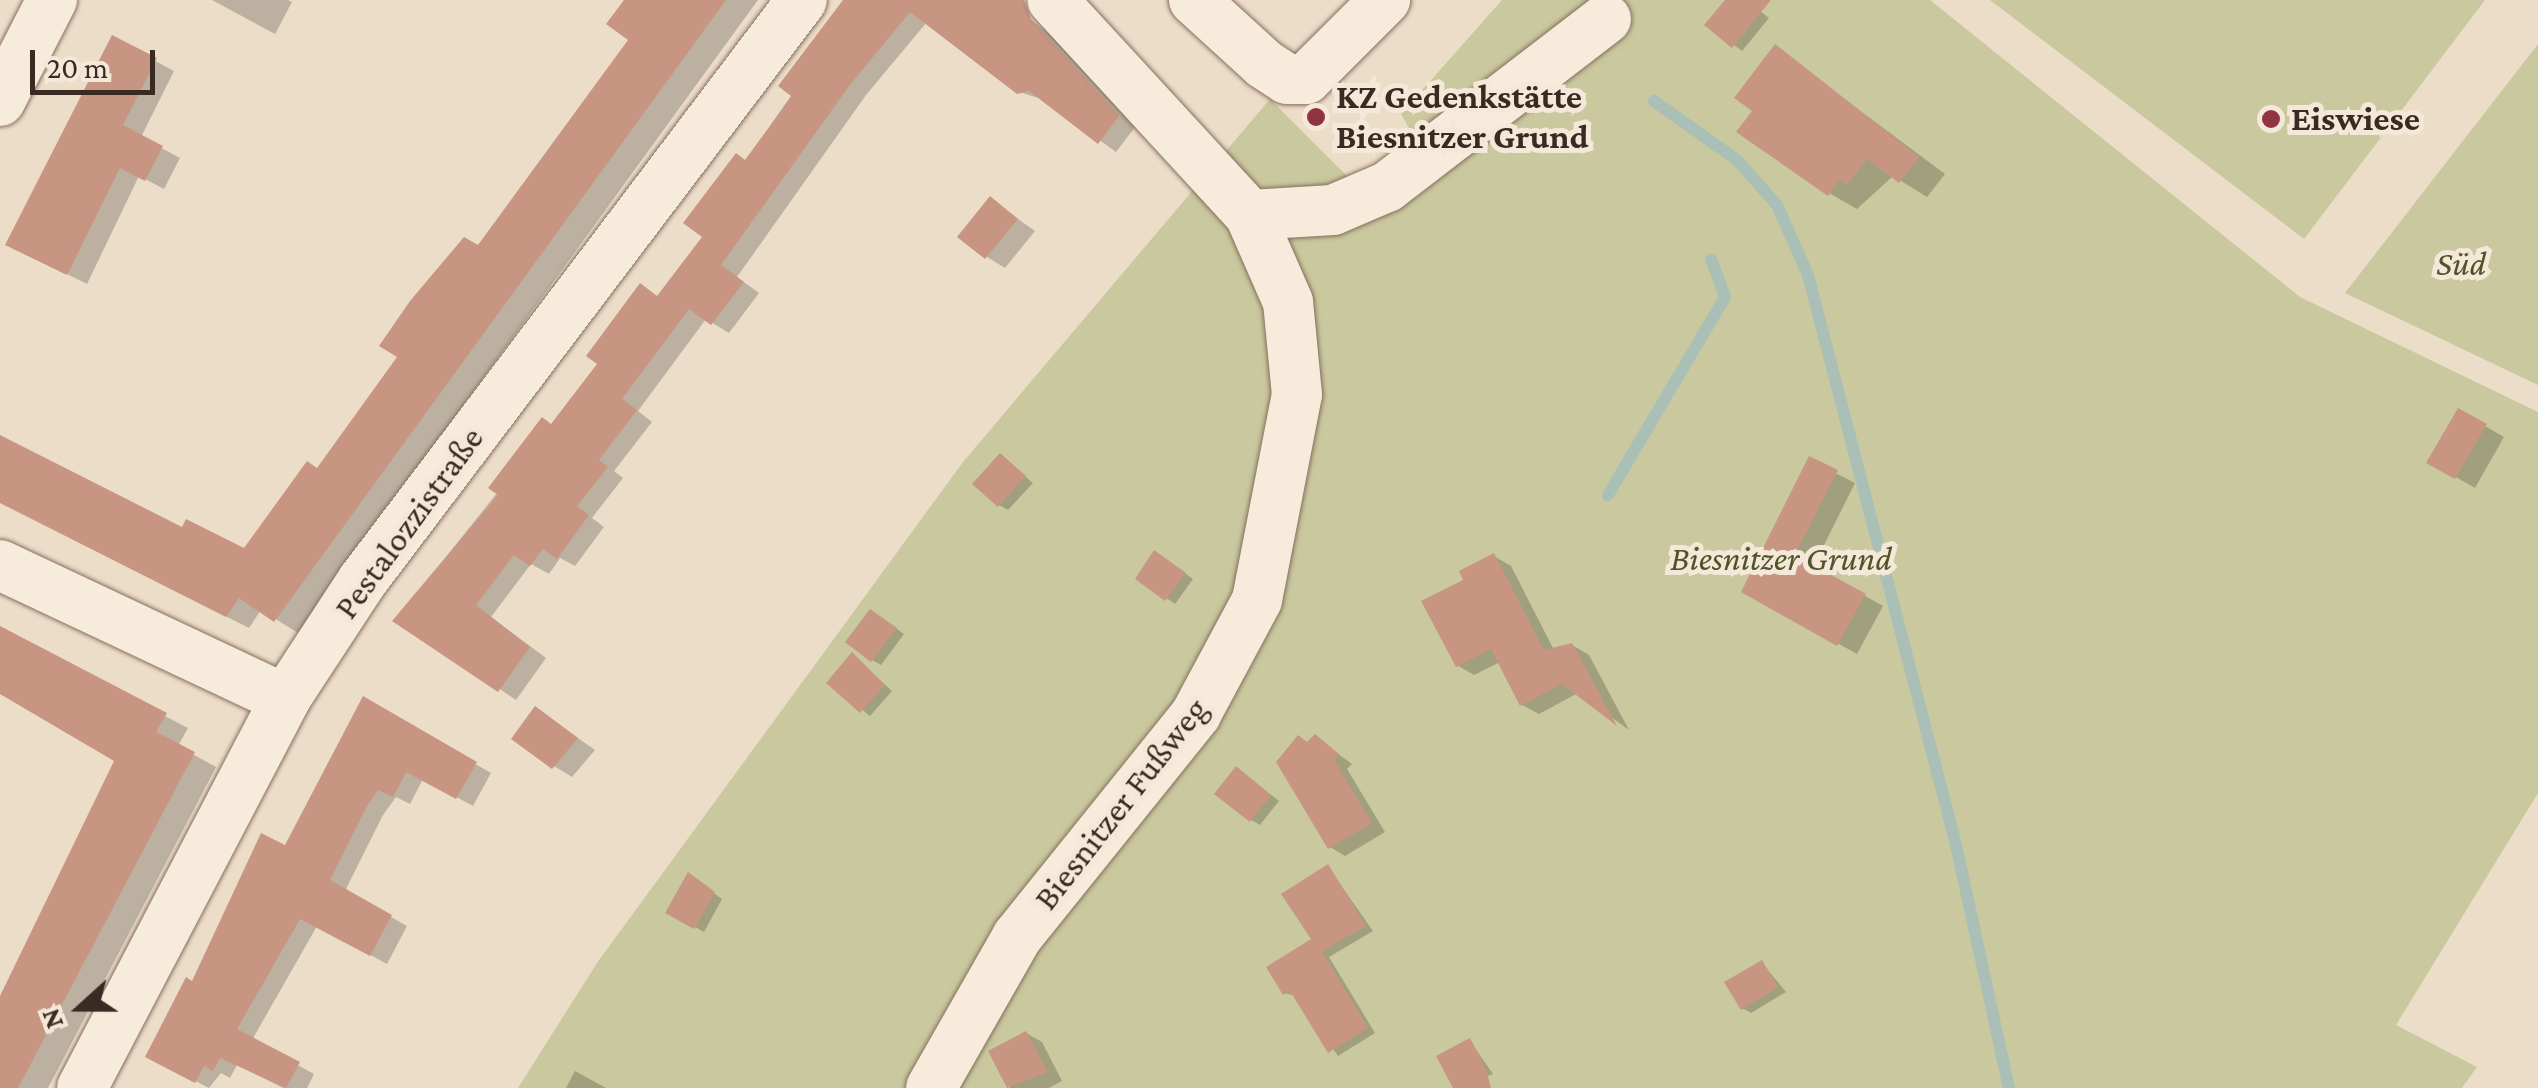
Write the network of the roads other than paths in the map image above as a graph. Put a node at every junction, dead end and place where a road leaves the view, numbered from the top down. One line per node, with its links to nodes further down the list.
1 (52, 0): 7 (street)
2 (802, 0): 10 (street, Pestalozzistraße)
3 (1052, 0): 8 (street, Biesnitzer Fußweg)
4 (1194, 0): 5 (street)
5 (1385, 0)
6 (1606, 19): 8 (street)
7 (0, 101)
8 (1250, 215): 12 (street, Biesnitzer Fußweg)
9 (0, 565): 10 (street)
10 (285, 699): 11 (street, Pestalozzistraße)
11 (82, 1088)
12 (931, 1088)

